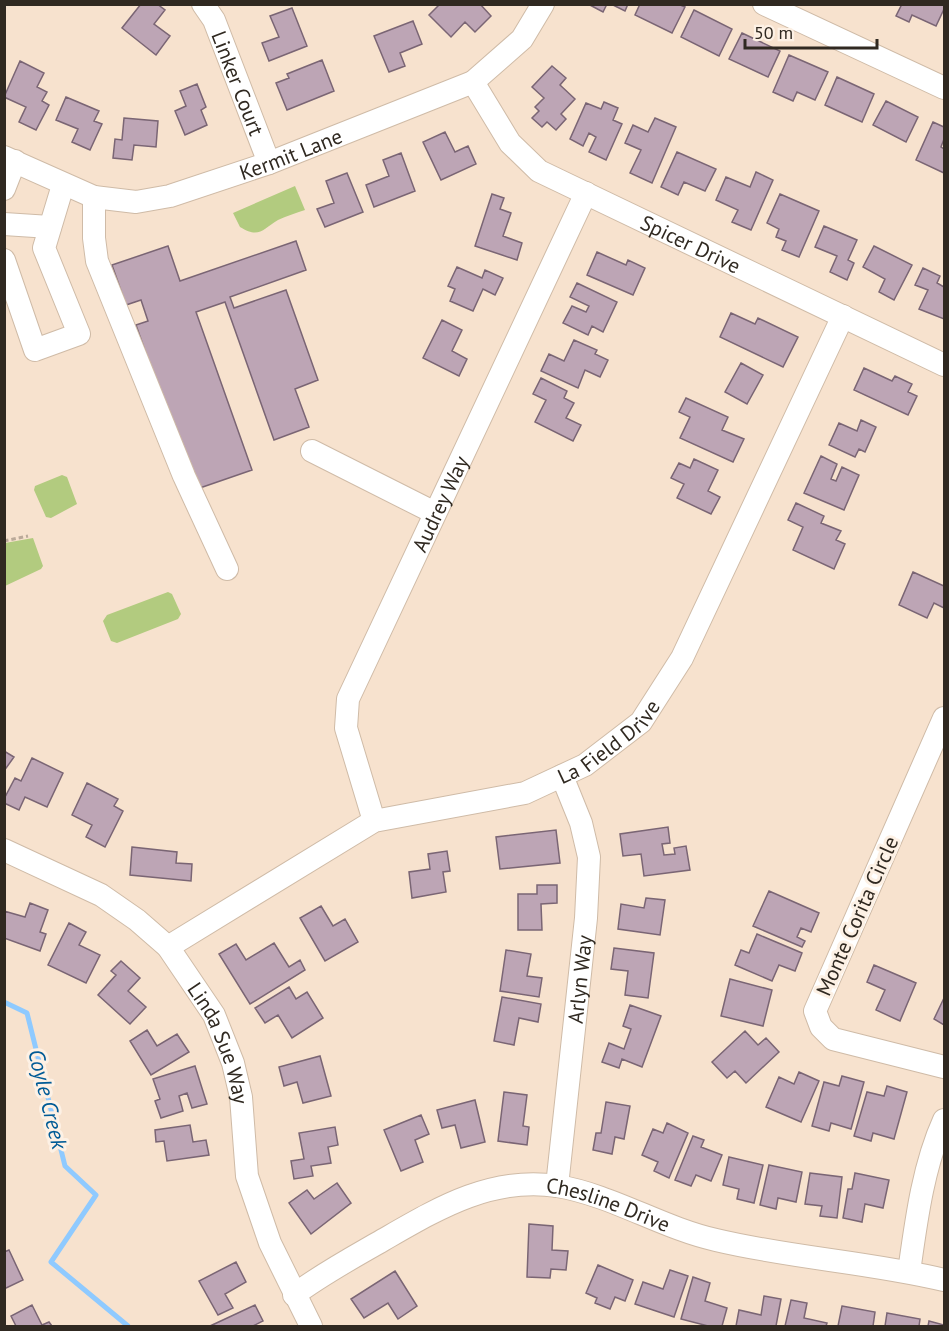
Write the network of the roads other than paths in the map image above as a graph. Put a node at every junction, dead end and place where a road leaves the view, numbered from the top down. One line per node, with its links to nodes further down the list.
1 (203, 4): 7 (street, Linker Court)
2 (543, 4): 4 (street, Kermit Lane)
3 (764, 4): 5 (street)
4 (473, 82): 7 (street, Kermit Lane); 10 (street, Spicer Drive)
5 (945, 88)
6 (10, 159): 8 (street, Kermit Lane); 9 (street)
7 (269, 163): 11 (street, Kermit Lane)
8 (63, 185): 11 (street, Kermit Lane); 13 (street)
9 (4, 189)
10 (586, 193): 15 (street, Spicer Drive); 18 (street, Audrey Way)
11 (94, 197): 19 (street)
12 (4, 224): 13 (street)
13 (50, 227): 14 (street)
14 (4, 260)
15 (843, 316): 16 (street, Spicer Drive); 21 (street, La Field Drive)
16 (945, 365)
17 (312, 452): 18 (street)
18 (435, 513): 22 (street, Audrey Way)
19 (227, 569)
20 (945, 718): 25 (street, Monte Corita Circle)
21 (562, 776): 22 (street, La Field Drive); 27 (street, Arlyn Way)
22 (374, 822): 24 (street, La Field Drive)
23 (4, 849): 24 (street, Linda Sue Way)
24 (168, 947): 30 (street, Linda Sue Way)
25 (945, 1067)
26 (945, 1120): 28 (street)
27 (557, 1186): 28 (street, Chesline Drive); 30 (street, Chesline Drive)
28 (909, 1272): 29 (street, Chesline Drive)
29 (945, 1281)
30 (294, 1295): 31 (street, Linda Sue Way)
31 (311, 1326)

